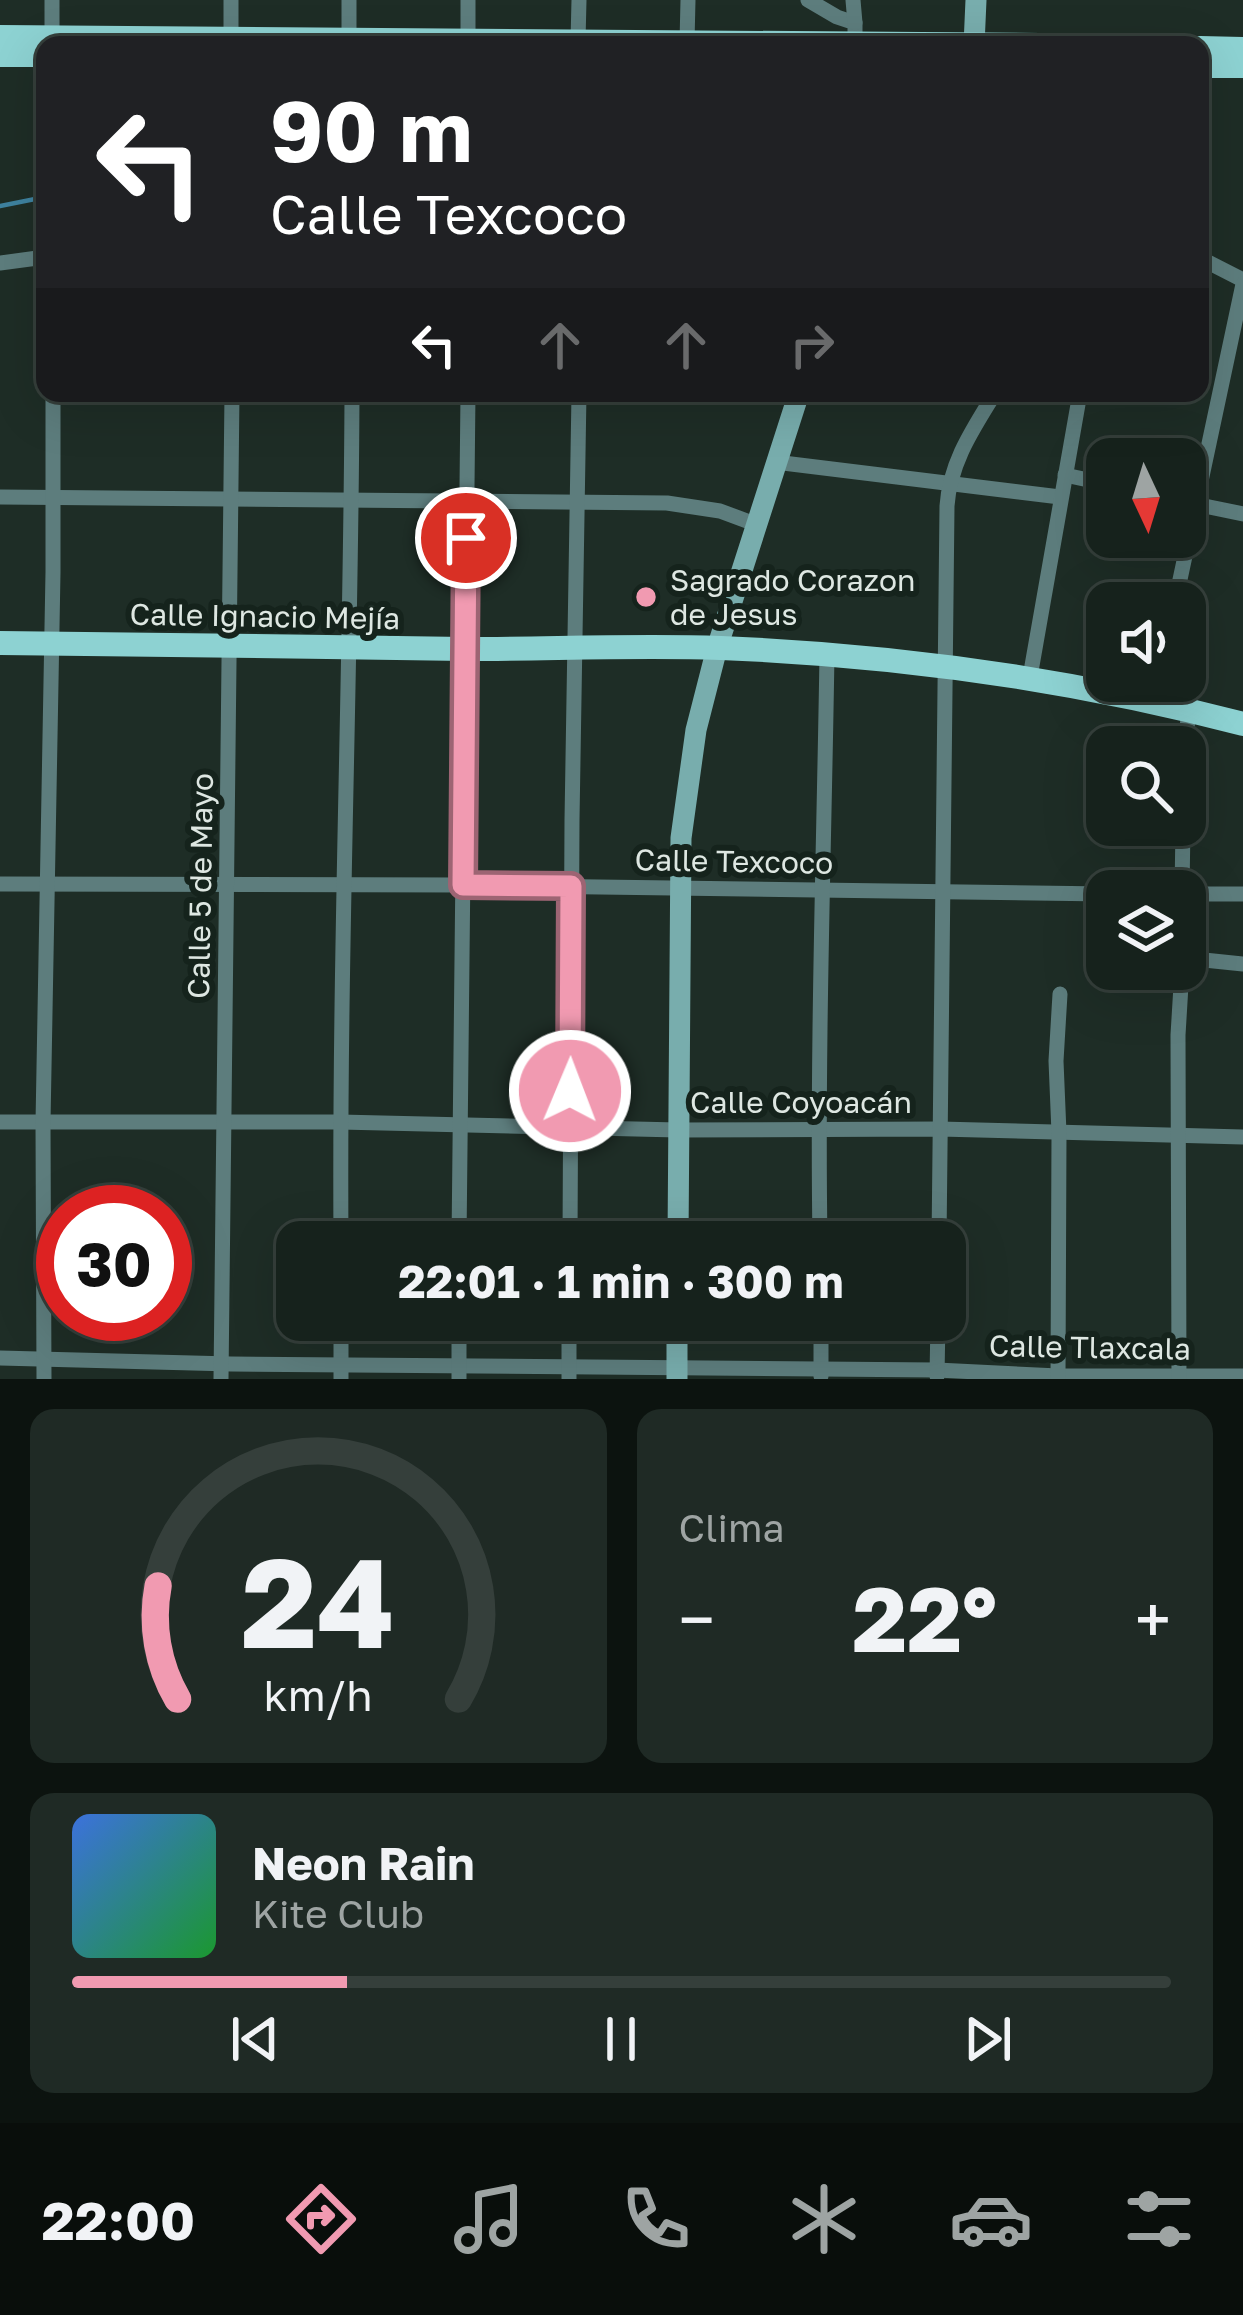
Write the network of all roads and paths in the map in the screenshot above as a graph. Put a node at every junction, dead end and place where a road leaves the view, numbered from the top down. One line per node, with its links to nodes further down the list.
1 (52, 0): 11 (street)
2 (231, 0): 12 (street)
3 (350, 0): 13 (street)
4 (468, 0): 14 (street)
5 (579, 0): 15 (street)
6 (688, 0): 16 (street)
7 (808, 0): 10 (street)
8 (853, 0): 10 (street)
9 (976, 0): 18 (street)
10 (855, 34): 17 (main road)
11 (49, 36)
12 (231, 36)
13 (349, 36)
14 (468, 36)
15 (578, 36)
16 (687, 36)
17 (818, 36)
18 (974, 36)
19 (0, 37): 20 (main road)
20 (36, 44)
21 (36, 48): 24 (main road)
22 (1209, 48): 23 (main road)
23 (1243, 49)
24 (0, 55)
25 (1209, 66): 26 (main road)
26 (1243, 66)
27 (36, 258): 28 (street)
28 (0, 263)
29 (1209, 263): 30 (street)
30 (1243, 282): 39 (street)
31 (53, 402): 45 (street)
32 (232, 402): 47 (street, Calle 5 de Mayo)
33 (352, 402): 48 (street)
34 (468, 402): 49 (street)
35 (579, 402): 50 (street)
36 (797, 402): 40 (street)
37 (990, 402): 43 (street)
38 (1078, 402): 41 (street)
39 (1206, 438)
40 (775, 462): 43 (street); 53 (street)
41 (1065, 475): 42 (street); 46 (street)
42 (1086, 480)
43 (948, 482): 46 (street); 62 (street)
44 (0, 496): 45 (street)
45 (52, 497): 47 (street); 55 (street)
46 (1060, 497): 63 (street)
47 (231, 498): 48 (street); 56 (street, Calle 5 de Mayo)
48 (352, 500): 49 (street); 57 (street)
49 (466, 502): 50 (street); 59 (street)
50 (578, 502): 53 (street); 60 (street)
51 (1206, 506): 52 (street)
52 (1243, 514)
53 (755, 524): 58 (street)
54 (0, 643): 55 (main road, Calle Ignacio Mejía)
55 (52, 643): 56 (main road, Calle Ignacio Mejía); 70 (street)
56 (229, 645): 57 (main road, Calle Ignacio Mejía); 72 (street, Calle 5 de Mayo)
57 (350, 647): 59 (main road, Calle Ignacio Mejía); 71 (street)
58 (716, 648): 60 (main road, Calle Ignacio Mejía); 61 (main road, Calle Ignacio Mejía); 75 (street)
59 (466, 649): 60 (main road, Calle Ignacio Mejía); 73 (street)
60 (575, 650): 74 (street)
61 (826, 654): 62 (main road, Calle Ignacio Mejía); 76 (street)
62 (944, 665): 63 (main road, Calle Ignacio Mejía); 77 (street)
63 (1030, 677): 64 (main road, Calle Ignacio Mejía)
64 (1086, 683)
65 (1176, 702): 66 (main road, Calle Ignacio Mejía)
66 (1189, 710): 67 (main road, Calle Ignacio Mejía); 68 (street)
67 (1243, 724)
68 (1187, 726)
69 (0, 884): 70 (street, Calle Texcoco)
70 (49, 884): 72 (street, Calle Texcoco); 87 (street)
71 (346, 884): 72 (street, Calle Texcoco); 73 (street, Calle Texcoco); 86 (street)
72 (226, 885): 88 (street, Calle 5 de Mayo)
73 (463, 885): 74 (street, Calle Texcoco); 89 (street)
74 (571, 886): 75 (street, Calle Texcoco); 90 (street)
75 (680, 888): 76 (street, Calle Texcoco); 93 (street)
76 (824, 890): 77 (street, Calle Texcoco); 91 (street)
77 (943, 891): 80 (street, Calle Texcoco); 92 (street)
78 (1206, 893): 79 (street)
79 (1243, 893)
80 (1086, 894)
81 (1206, 960): 82 (street)
82 (1243, 964)
83 (1181, 990): 95 (street)
84 (1060, 994): 94 (street)
85 (0, 1122): 87 (street, Calle Coyoacán)
86 (340, 1122): 88 (street, Calle Coyoacán); 89 (street, Calle Coyoacán); 97 (street)
87 (43, 1123): 88 (street, Calle Coyoacán); 110 (street)
88 (224, 1123): 111 (street, Calle 5 de Mayo)
89 (459, 1124): 90 (street, Calle Coyoacán); 98 (street)
90 (570, 1128): 93 (street, Calle Coyoacán); 99 (street)
91 (818, 1129): 92 (street, Calle Coyoacán); 93 (street, Calle Coyoacán); 101 (street)
92 (940, 1129): 94 (street, Calle Coyoacán); 102 (street)
93 (678, 1130): 100 (street)
94 (1059, 1133): 95 (street, Calle Coyoacán); 119 (street)
95 (1180, 1136): 96 (street, Calle Coyoacán); 120 (street)
96 (1243, 1137)
97 (341, 1221)
98 (459, 1221)
99 (569, 1221)
100 (678, 1221)
101 (820, 1221)
102 (939, 1221)
103 (341, 1341): 112 (street)
104 (459, 1341): 113 (street)
105 (569, 1341): 114 (street)
106 (677, 1341): 115 (street)
107 (820, 1341): 116 (street)
108 (938, 1341): 117 (street)
109 (0, 1358): 110 (street, Calle Tlaxcala)
110 (44, 1358): 111 (street, Calle Tlaxcala); 121 (street)
111 (222, 1371): 112 (street, Calle Tlaxcala)
112 (342, 1372): 113 (street, Calle Tlaxcala)
113 (459, 1372): 114 (street, Calle Tlaxcala)
114 (569, 1373): 115 (street, Calle Tlaxcala)
115 (676, 1373): 116 (street, Calle Tlaxcala)
116 (821, 1374): 117 (street, Calle Tlaxcala)
117 (937, 1374): 119 (street, Calle Tlaxcala)
118 (1243, 1376): 120 (street, Calle Tlaxcala)
119 (1058, 1377): 120 (street, Calle Tlaxcala)
120 (1179, 1378)
121 (44, 1379)

